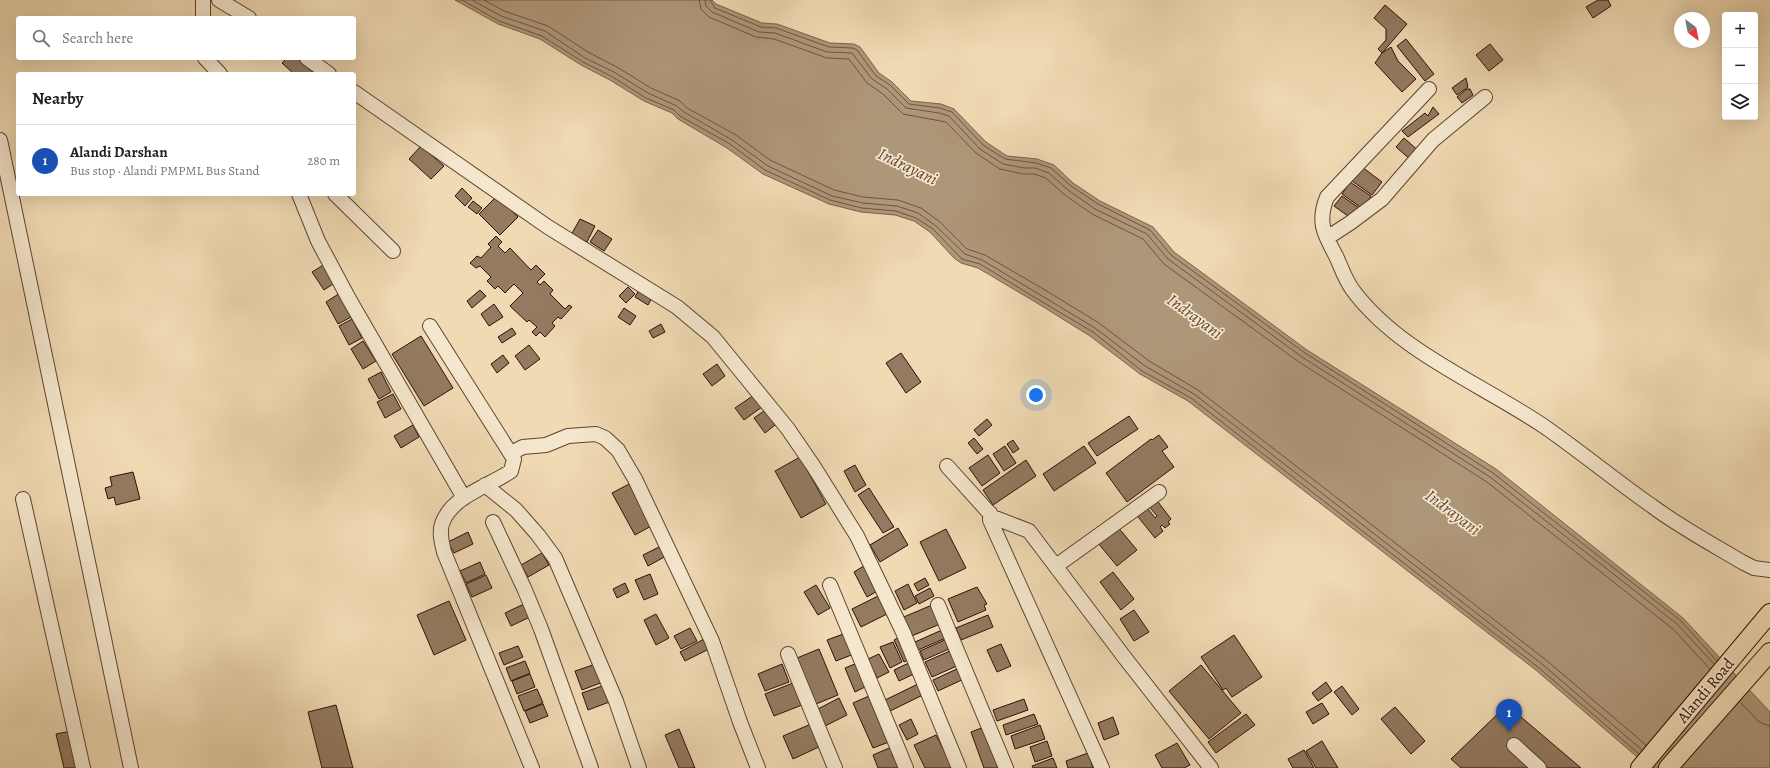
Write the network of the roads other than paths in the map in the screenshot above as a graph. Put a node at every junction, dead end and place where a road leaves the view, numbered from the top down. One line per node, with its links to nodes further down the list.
1 (203, 0): 3 (street)
2 (220, 0): 4 (street)
3 (204, 16)
4 (246, 16)
5 (207, 60): 7 (street)
6 (310, 60): 8 (street)
7 (218, 72)
8 (326, 72)
9 (1430, 89): 15 (street)
10 (356, 93): 42 (street)
11 (1485, 97): 15 (street)
12 (0, 140): 35 (street)
13 (300, 196): 22 (street)
14 (337, 196): 16 (street)
15 (1327, 238): 27 (street)
16 (393, 251)
17 (430, 326): 18 (street)
18 (511, 453): 20 (street); 39 (street)
19 (947, 466): 24 (street)
20 (485, 485): 22 (street); 38 (street)
21 (1159, 492): 26 (street)
22 (464, 498): 36 (street)
23 (23, 499): 34 (street)
24 (990, 513): 26 (street); 44 (street)
25 (493, 522): 37 (street)
26 (1056, 566): 45 (street)
27 (1770, 570)
28 (830, 585): 41 (street)
29 (938, 605): 43 (street)
30 (1770, 613): 47 (main road, Alandi Road)
31 (1770, 652): 48 (main road, Alandi Road)
32 (788, 654): 40 (street)
33 (1514, 746): 46 (street)
34 (83, 768)
35 (131, 768)
36 (532, 768)
37 (591, 768)
38 (639, 768)
39 (758, 768)
40 (835, 768)
41 (906, 768)
42 (959, 768)
43 (1006, 768)
44 (1102, 768)
45 (1211, 768)
46 (1539, 768)
47 (1640, 768)
48 (1668, 768)

